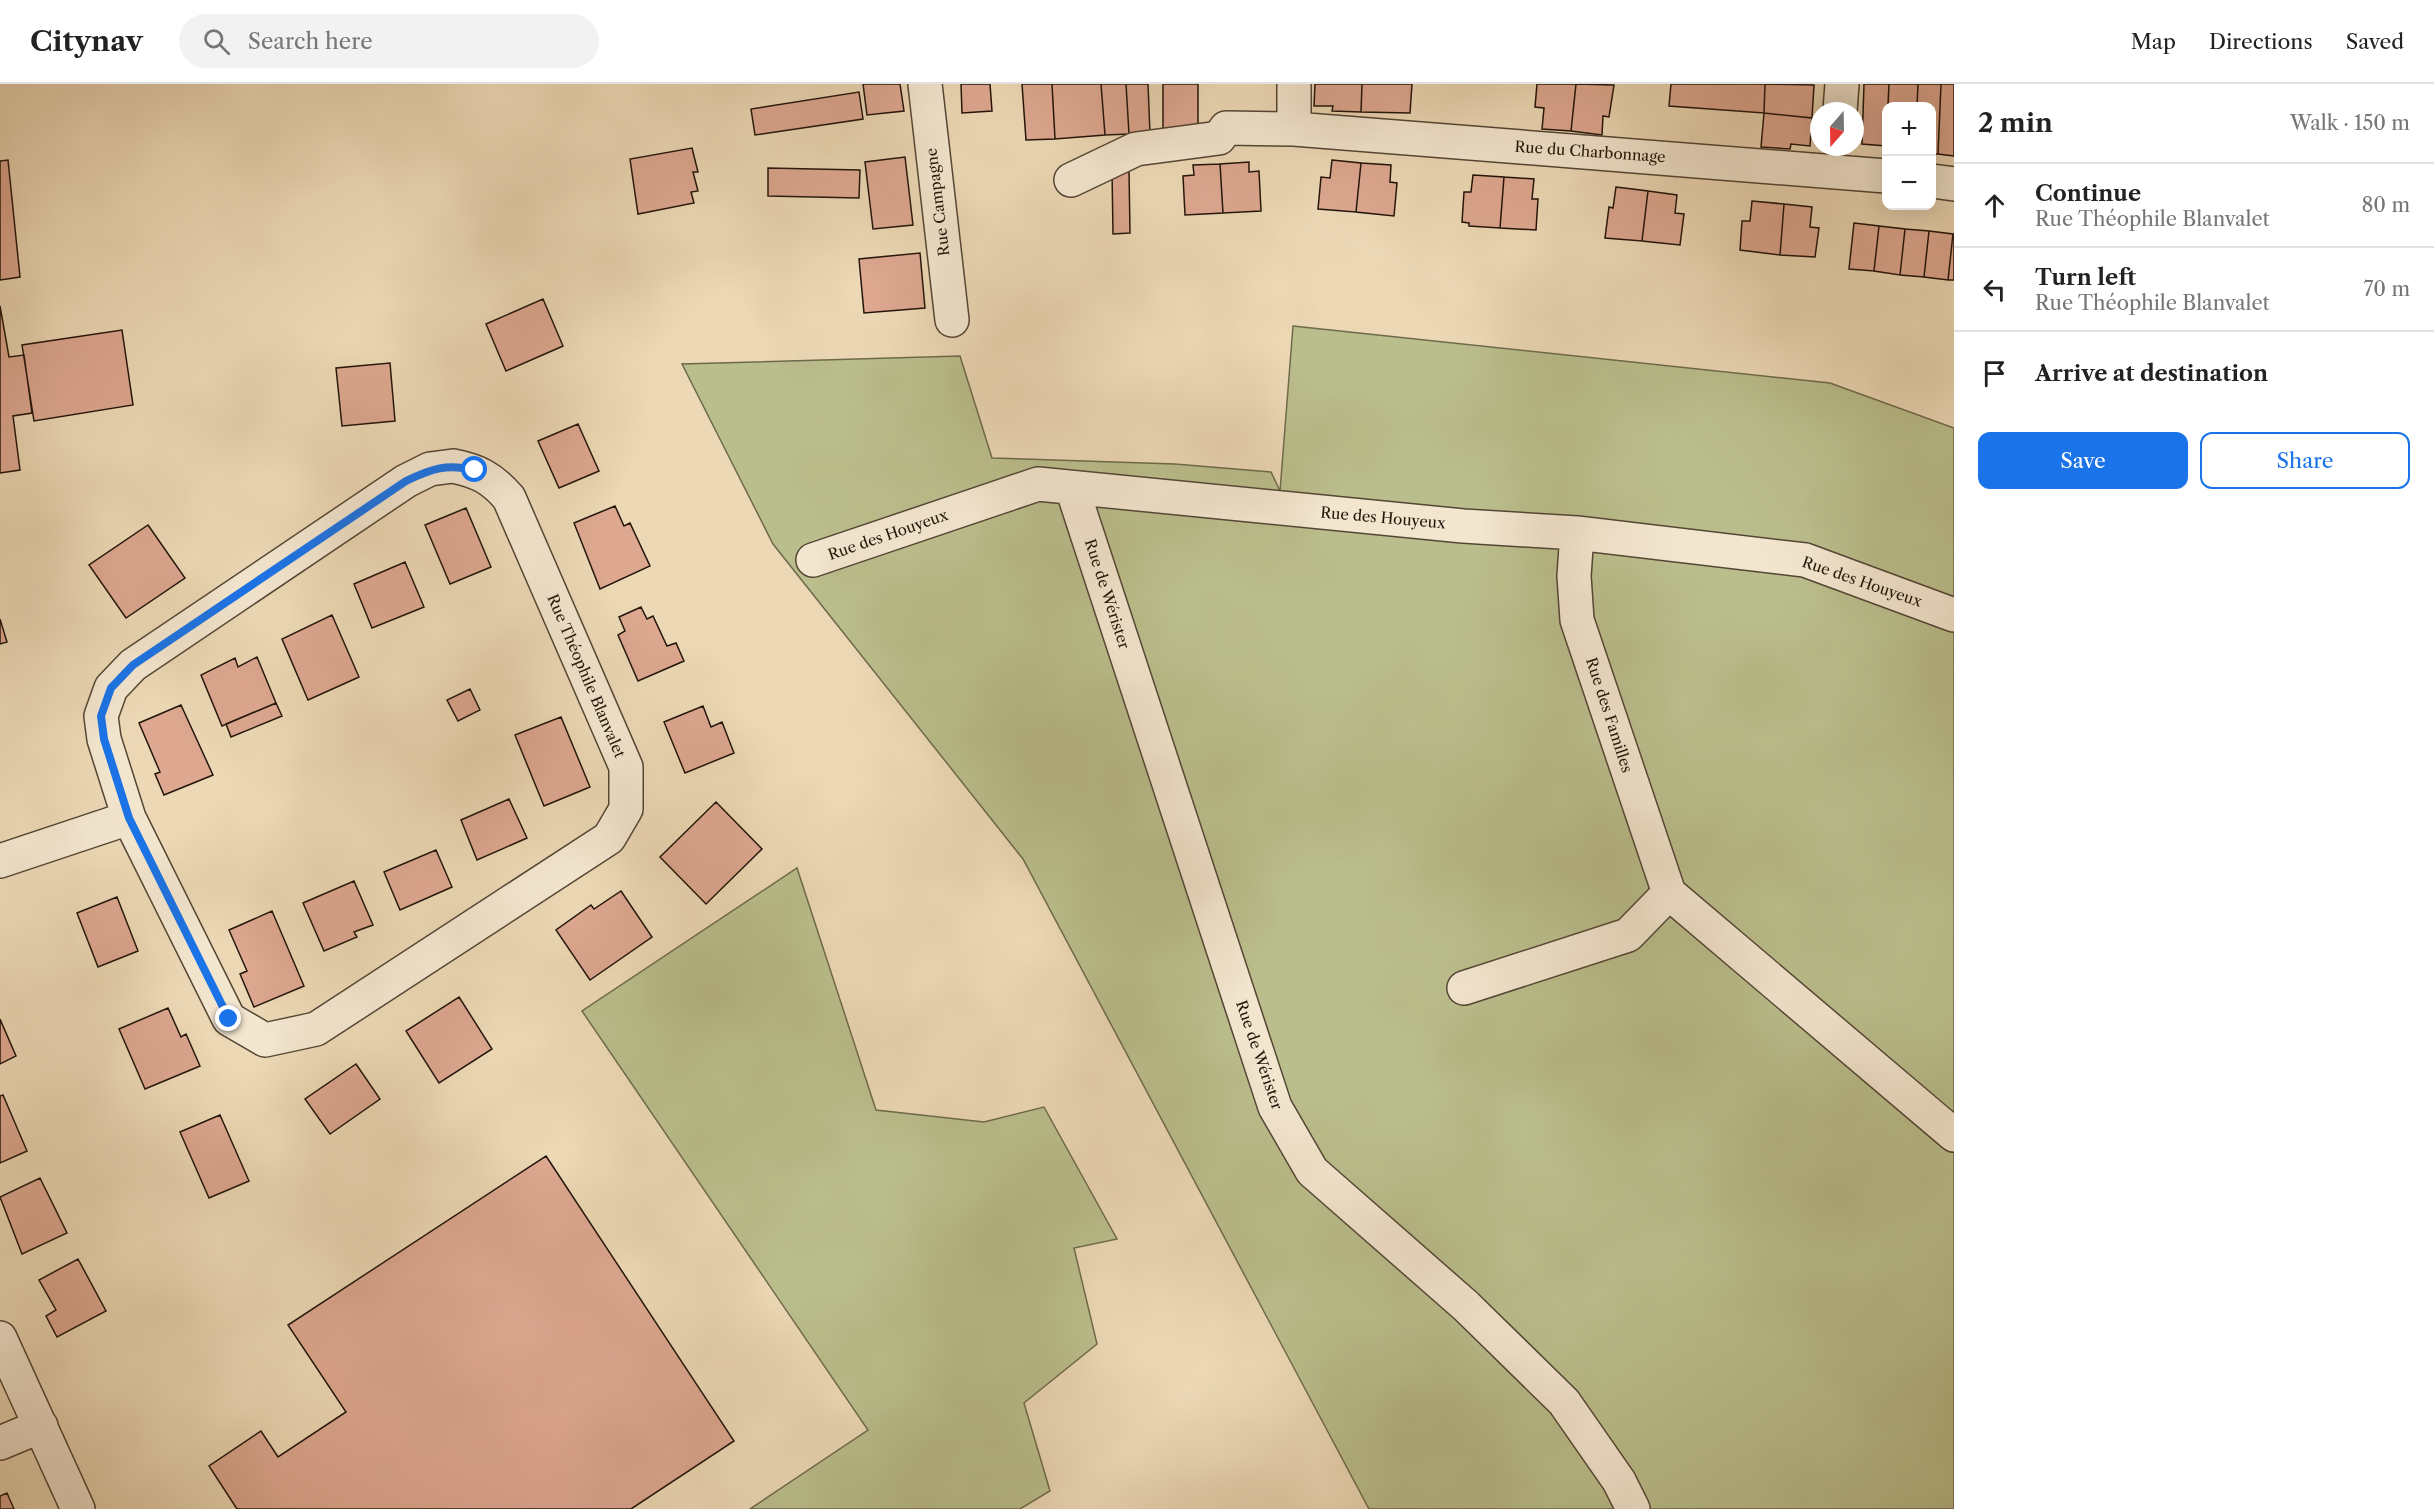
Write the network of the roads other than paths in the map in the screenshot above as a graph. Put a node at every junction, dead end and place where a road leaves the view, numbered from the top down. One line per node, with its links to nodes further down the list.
1 (925, 84): 11 (street, Rue Campagne)
2 (1294, 84): 5 (street)
3 (1842, 84): 4 (street)
4 (1841, 102)
5 (1294, 129): 6 (street, Rue du Charbonnage); 8 (street, Rue du Charbonnage)
6 (1838, 159): 7 (street, Rue du Charbonnage)
7 (1882, 174)
8 (1071, 180)
9 (1936, 182): 10 (street)
10 (1954, 184)
11 (952, 320)
12 (1072, 488): 13 (street, Rue des Houyeux); 14 (street, Rue des Houyeux); 25 (street, Rue de Wérister)
13 (1577, 534): 15 (street, Rue des Houyeux); 18 (street, Rue des Familles)
14 (813, 560)
15 (1954, 615)
16 (129, 818): 16 (street, Rue Théophile Blanvalet); 17 (street)
17 (0, 861)
18 (1669, 893): 19 (street); 20 (street)
19 (1464, 988)
20 (1954, 1135)
21 (0, 1338): 22 (street)
22 (41, 1426): 23 (street); 24 (street)
23 (0, 1443)
24 (78, 1509)
25 (1633, 1509)

